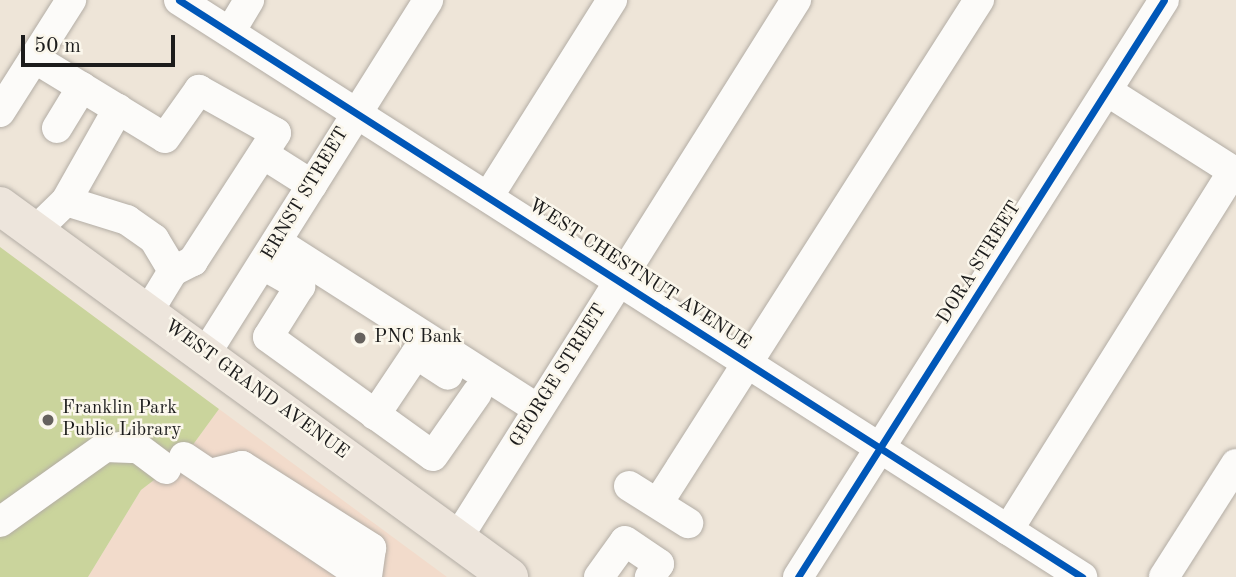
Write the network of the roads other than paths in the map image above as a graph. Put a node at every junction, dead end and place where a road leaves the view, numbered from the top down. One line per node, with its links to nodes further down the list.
1 (71, 0): 10 (street)
2 (179, 0): 9 (street, WEST CHESTNUT AVENUE)
3 (250, 0): 9 (street)
4 (428, 0): 15 (street, ERNST STREET)
5 (612, 0): 20 (street)
6 (796, 0): 26 (street, GEORGE STREET)
7 (979, 0): 29 (street)
8 (1164, 0): 12 (street, DORA STREET)
9 (230, 32): 15 (street, WEST CHESTNUT AVENUE)
10 (34, 58): 11 (street); 14 (street)
11 (82, 88): 13 (street); 16 (street)
12 (1107, 91): 18 (street); 33 (street, DORA STREET)
13 (118, 109): 17 (street); 21 (street)
14 (0, 112)
15 (356, 113): 19 (street, ERNST STREET); 20 (street, WEST CHESTNUT AVENUE)
16 (57, 128)
17 (262, 153): 19 (street); 25 (street)
18 (1234, 172): 39 (street)
19 (313, 185): 24 (street, ERNST STREET)
20 (488, 197): 26 (street, WEST CHESTNUT AVENUE)
21 (66, 201): 23 (street); 25 (street)
22 (0, 206): 23 (main road, WEST GRAND AVENUE)
23 (35, 231): 27 (main road, WEST GRAND AVENUE)
24 (270, 253): 28 (street, ERNST STREET); 31 (street); 32 (street)
25 (173, 271): 27 (street)
26 (619, 281): 29 (street, WEST CHESTNUT AVENUE); 32 (street, GEORGE STREET)
27 (148, 312): 28 (main road, WEST GRAND AVENUE)
28 (206, 353): 40 (main road, WEST GRAND AVENUE)
29 (750, 365): 33 (street, WEST CHESTNUT AVENUE); 36 (street)
30 (477, 393): 31 (street); 31 (street); 32 (street)
31 (375, 415)
32 (533, 417): 40 (street, GEORGE STREET)
33 (883, 449): 39 (street, WEST CHESTNUT AVENUE); 45 (street, DORA STREET)
34 (1236, 464): 47 (street)
35 (629, 486): 36 (street)
36 (658, 503): 38 (street)
37 (0, 522): 42 (street)
38 (688, 523)
39 (1008, 530): 46 (street, WEST CHESTNUT AVENUE)
40 (457, 539): 43 (main road, WEST GRAND AVENUE)
41 (662, 573): 44 (street)
42 (365, 577)
43 (509, 577)
44 (599, 577)
45 (798, 577)
46 (1082, 577)
47 (1164, 577)

